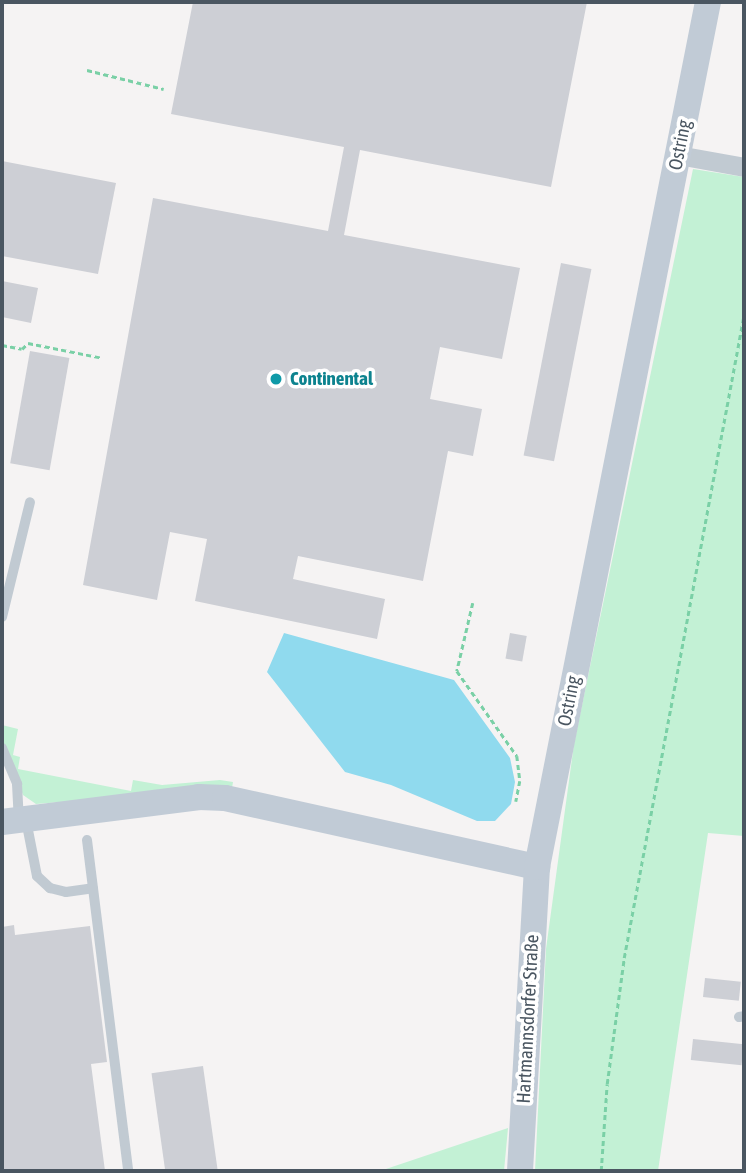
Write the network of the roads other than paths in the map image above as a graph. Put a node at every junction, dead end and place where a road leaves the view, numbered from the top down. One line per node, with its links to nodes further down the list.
1 (708, 2): 2 (main road, Ostring)
2 (678, 155): 3 (street); 11 (main road, Ostring)
3 (744, 167)
4 (30, 502): 5 (lane)
5 (2, 617)
6 (2, 748): 8 (lane)
7 (2, 768): 8 (lane)
8 (14, 779): 9 (lane)
9 (16, 820): 11 (main road); 12 (lane)
10 (87, 840): 12 (lane)
11 (537, 867): 14 (main road, Hartmannsdorfer Straße)
12 (93, 888): 13 (lane)
13 (128, 1171)
14 (520, 1171)

